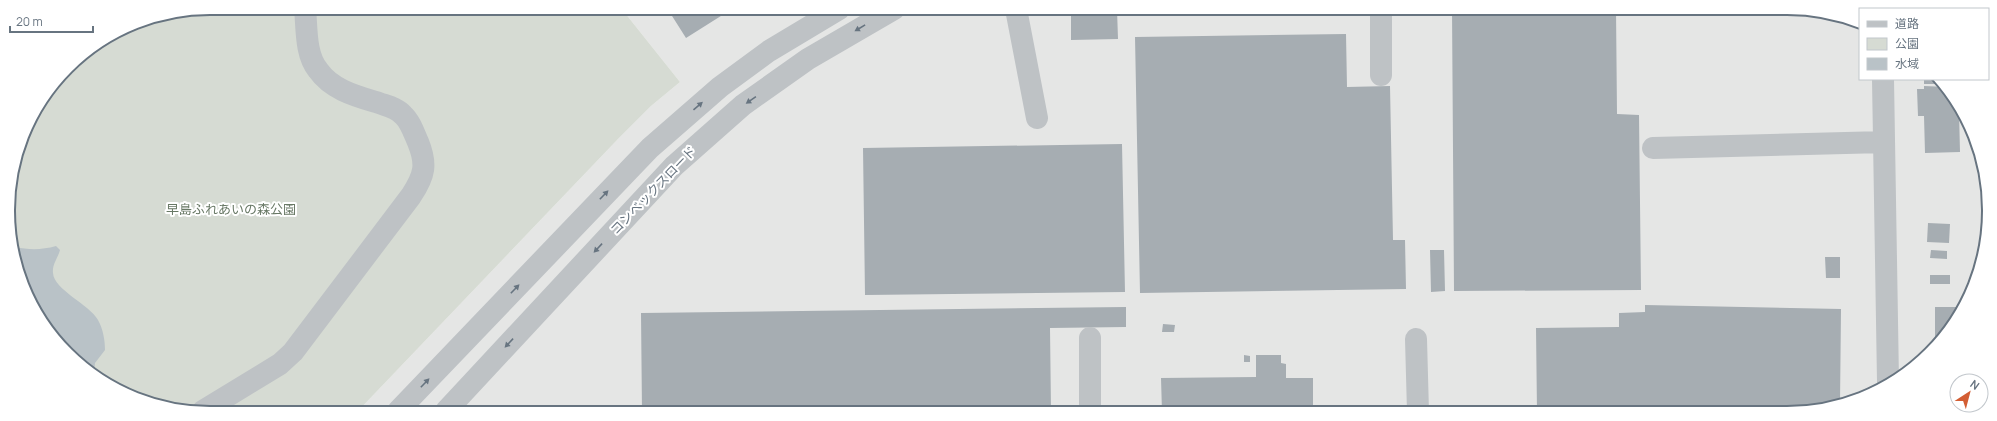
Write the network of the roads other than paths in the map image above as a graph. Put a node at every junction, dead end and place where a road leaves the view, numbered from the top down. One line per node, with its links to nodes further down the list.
1 (306, 15): 14 (street)
2 (829, 15): 15 (street, one-way to 2)
3 (884, 15): 16 (street, コンベックスロード, one-way to 16)
4 (1017, 15): 8 (street)
5 (1381, 15): 6 (street)
6 (1381, 76)
7 (1883, 80): 9 (street)
8 (1037, 118)
9 (1884, 142): 10 (street); 13 (street)
10 (1653, 148)
11 (1090, 338): 17 (street)
12 (1416, 338): 18 (street)
13 (1888, 377)
14 (211, 406)
15 (404, 406)
16 (452, 406)
17 (1090, 406)
18 (1418, 406)

